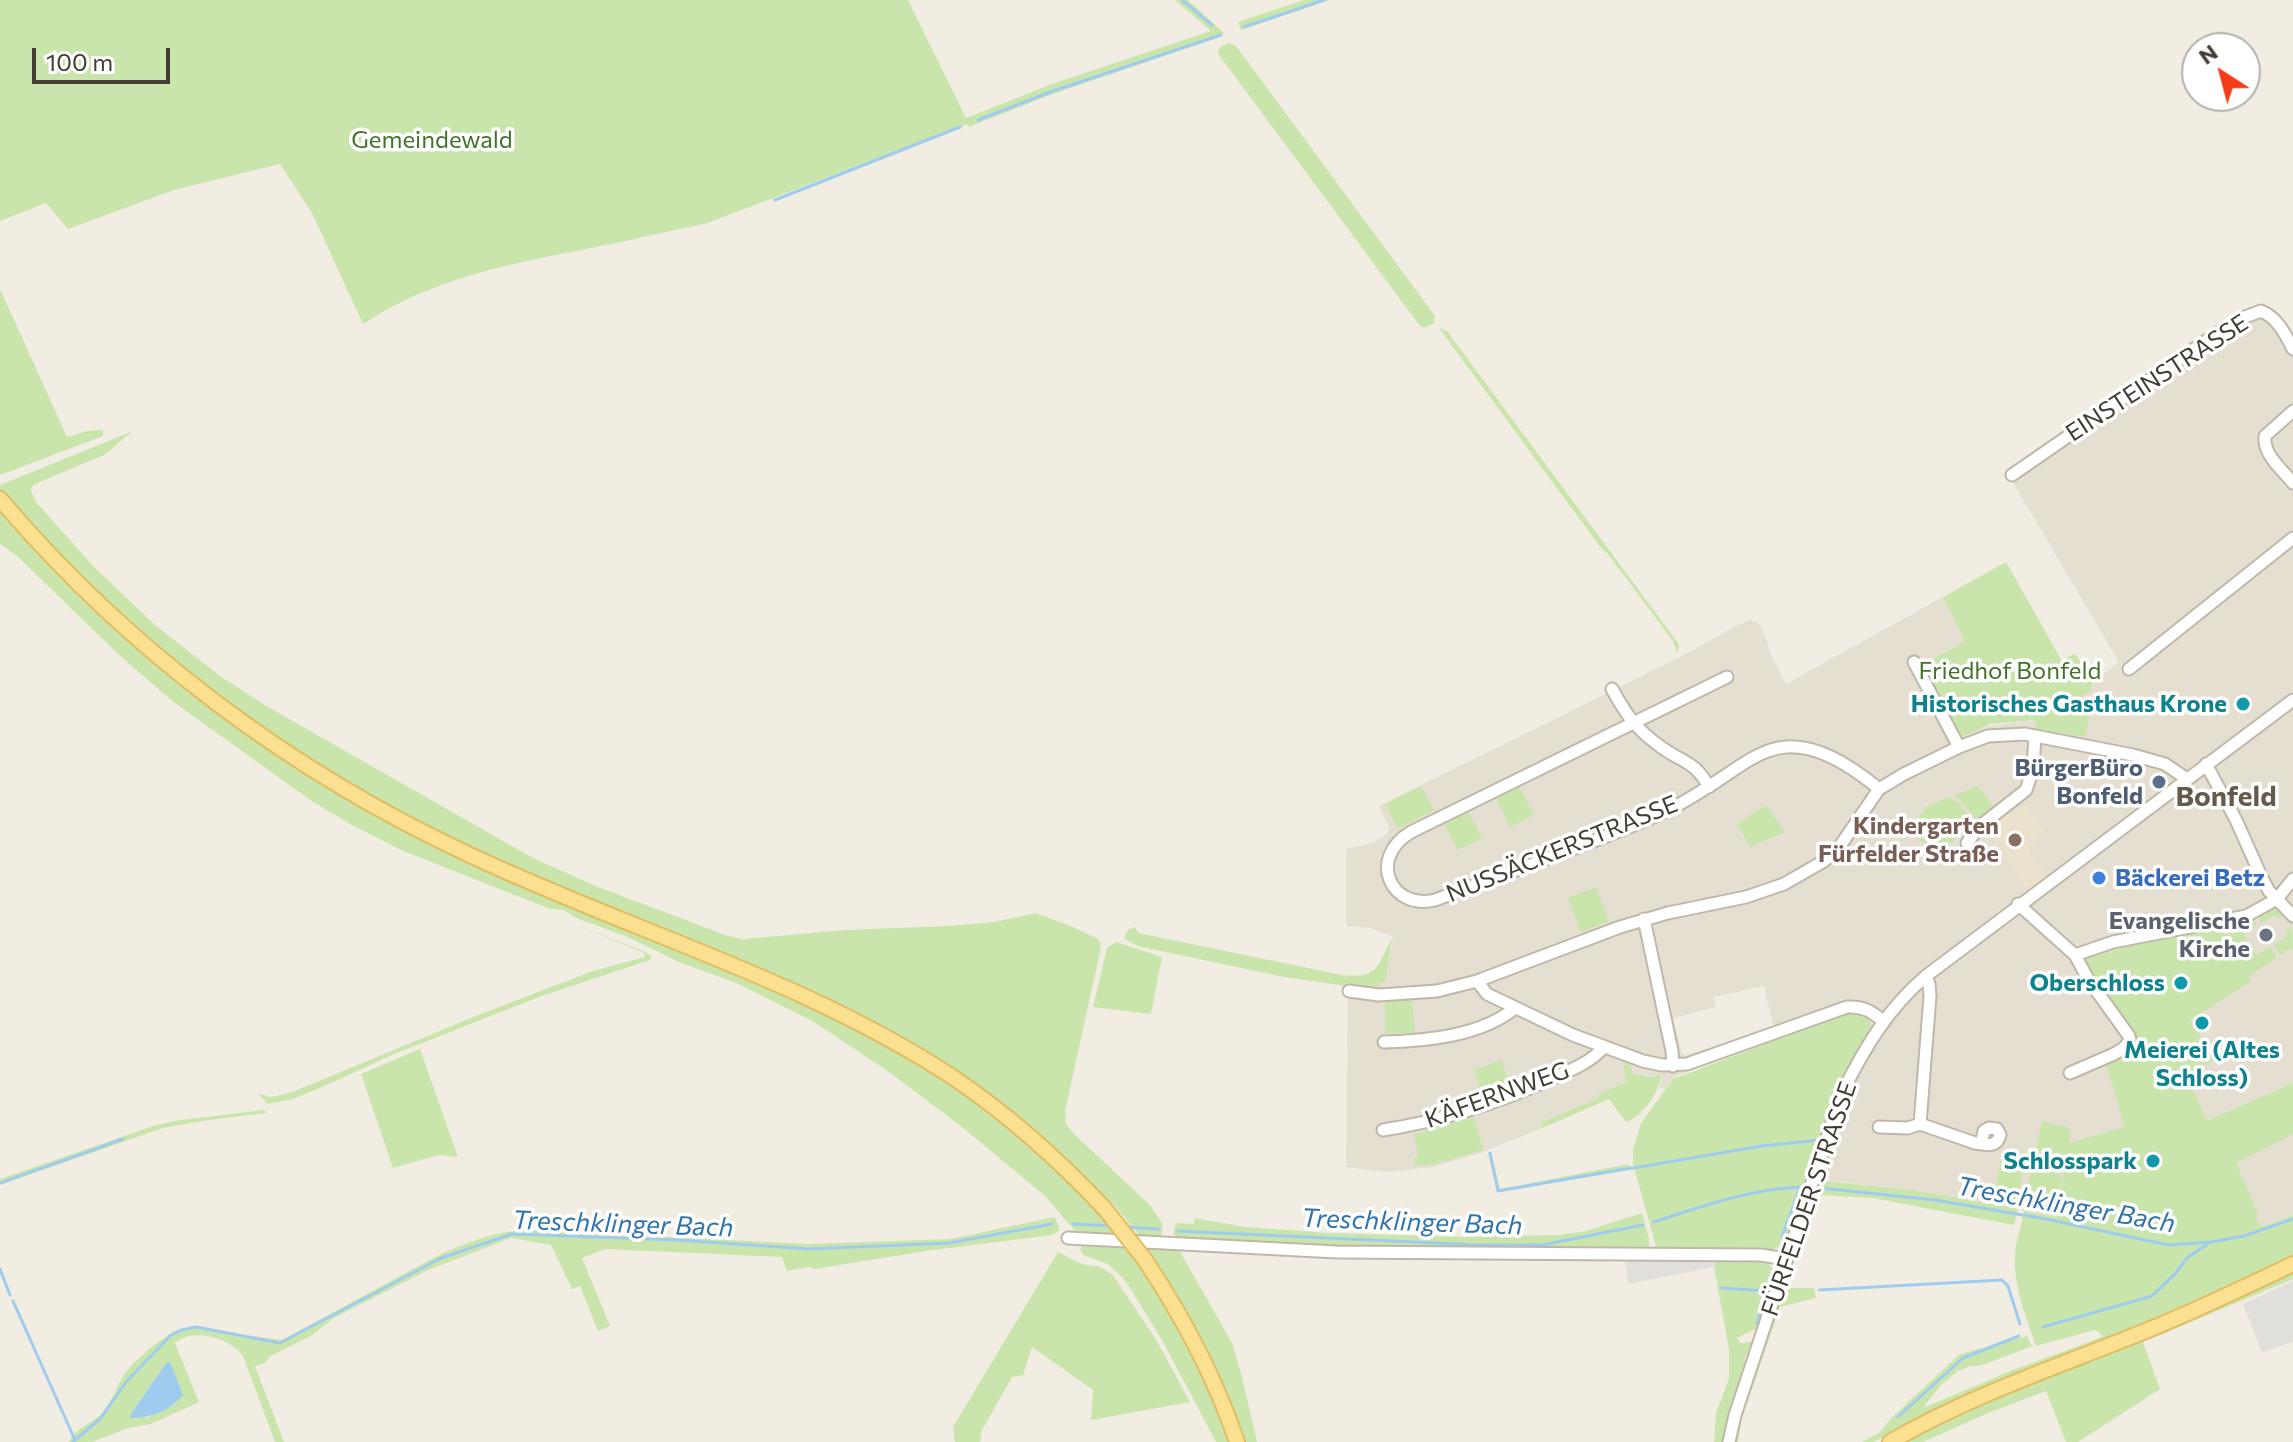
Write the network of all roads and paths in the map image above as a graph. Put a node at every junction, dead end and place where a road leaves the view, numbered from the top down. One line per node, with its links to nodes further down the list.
1 (2293, 349): 3 (street, EINSTEINSTRASSE)
2 (2293, 411): 4 (street)
3 (2012, 475)
4 (2293, 483)
5 (0, 499): 42 (main road, bridge)
6 (2293, 538): 8 (street)
7 (1914, 662): 14 (street)
8 (2129, 669)
9 (1727, 677): 12 (street, NUSSÄCKERSTRASSE)
10 (1612, 689): 12 (street, NUSSÄCKERSTRASSE)
11 (2293, 700): 15 (street, FÜRFELDER STRASSE)
12 (1633, 724): 17 (street, NUSSÄCKERSTRASSE); 17 (street, NUSSÄCKERSTRASSE)
13 (2035, 736): 14 (street); 16 (street); 19 (street)
14 (1959, 747): 18 (street)
15 (2206, 764): 16 (street, FÜRFELDER STRASSE); 21 (street)
16 (2187, 779): 22 (street, FÜRFELDER STRASSE)
17 (1709, 787): 18 (street, NUSSÄCKERSTRASSE)
18 (1879, 789): 24 (street)
19 (1967, 843)
20 (2293, 879): 21 (street)
21 (2277, 899): 23 (street); 25 (street)
22 (2018, 904): 25 (street); 26 (street, FÜRFELDER STRASSE)
23 (2293, 916)
24 (1644, 919): 27 (street); 33 (street)
25 (2075, 955): 34 (street)
26 (1926, 976): 30 (street, FÜRFELDER STRASSE); 35 (street)
27 (1477, 981): 28 (street); 29 (street)
28 (1349, 991)
29 (1515, 1008): 31 (street); 32 (street)
30 (1883, 1021): 33 (street); 40 (street, FÜRFELDER STRASSE)
31 (1384, 1042)
32 (1604, 1047): 33 (street); 37 (street, KÄFERNWEG)
33 (1673, 1066)
34 (2070, 1073)
35 (1920, 1124): 36 (street, FÜRFELDER STRASSE); 38 (street, FÜRFELDER STRASSE)
36 (1879, 1127)
37 (1383, 1130)
38 (1981, 1144)
39 (1068, 1238): 40 (street)
40 (1786, 1259): 43 (street, FÜRFELDER STRASSE)
41 (2293, 1264): 44 (main road)
42 (1237, 1442)
43 (1729, 1442)
44 (1890, 1442)

